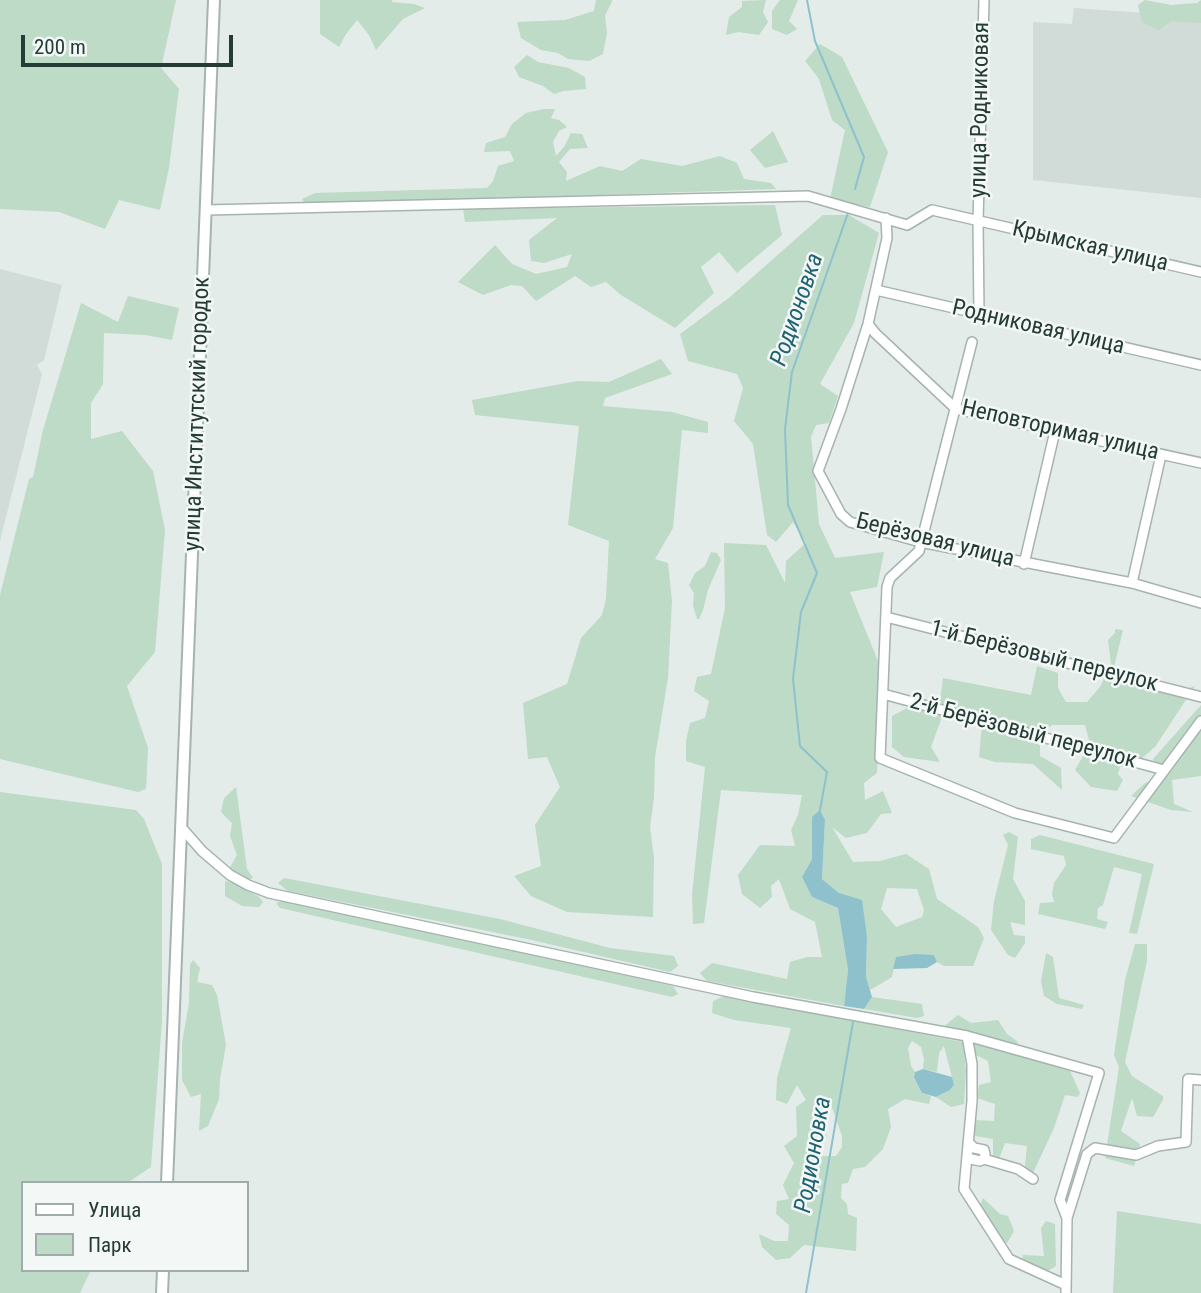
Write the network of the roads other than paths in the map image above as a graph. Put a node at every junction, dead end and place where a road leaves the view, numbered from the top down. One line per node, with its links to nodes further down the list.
1 (214, 0): 3 (street, улица Институтский городок)
2 (984, 0): 5 (street, улица Родниковая)
3 (206, 210): 4 (street, Крымская улица); 25 (street, улица Институтский городок)
4 (886, 218): 5 (street, Крымская улица); 7 (street, Берёзовая улица)
5 (978, 221): 6 (street, Крымская улица); 8 (street, улица Родниковая)
6 (1201, 272)
7 (876, 290): 8 (street, Родниковая улица); 9 (street, Берёзовая улица)
8 (979, 314): 11 (street, Родниковая улица)
9 (868, 324): 12 (street, Неповторимая улица); 16 (street, Берёзовая улица)
10 (972, 342): 12 (street)
11 (1201, 365)
12 (956, 409): 13 (street, Неповторимая улица); 16 (street)
13 (1055, 431): 14 (street, Неповторимая улица); 17 (street)
14 (1161, 455): 15 (street, Неповторимая улица); 18 (street)
15 (1201, 463)
16 (920, 542): 17 (street, Берёзовая улица); 20 (street)
17 (1024, 564): 18 (street, Берёзовая улица)
18 (1132, 583): 19 (street, Берёзовая улица)
19 (1201, 603)
20 (886, 617): 21 (street); 22 (street, 1-й Берёзовый переулок)
21 (883, 694): 24 (street, 2-й Берёзовый переулок); 24 (street)
22 (1201, 698)
23 (1201, 721): 24 (street)
24 (1164, 769)
25 (181, 827): 26 (street); 32 (street, улица Институтский городок)
26 (967, 1037): 28 (street); 33 (street)
27 (1201, 1080): 33 (street)
28 (968, 1142): 29 (street); 30 (street)
29 (967, 1158): 30 (street); 35 (street)
30 (984, 1159): 31 (street)
31 (1033, 1179)
32 (167, 1181)
33 (1067, 1218): 35 (street)
34 (163, 1272): 36 (street)
35 (1066, 1289): 37 (street)
36 (162, 1293)
37 (1057, 1293)

